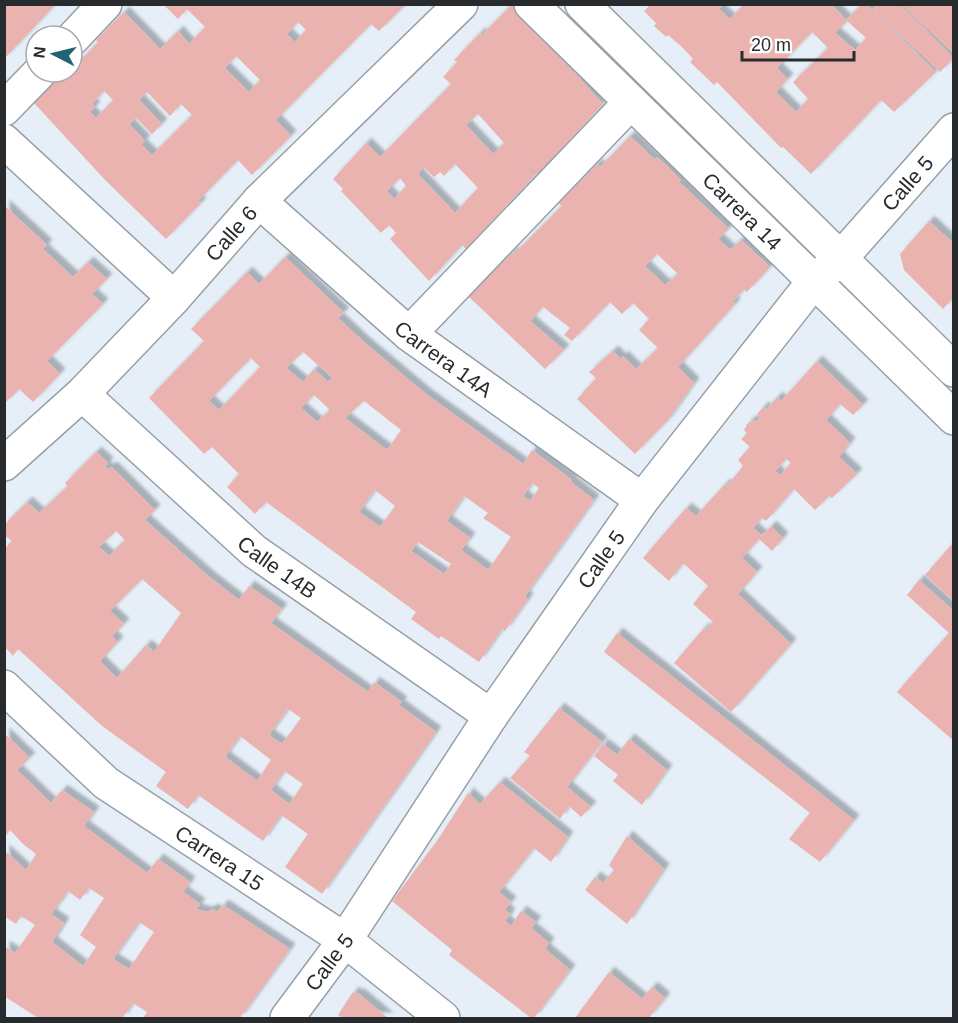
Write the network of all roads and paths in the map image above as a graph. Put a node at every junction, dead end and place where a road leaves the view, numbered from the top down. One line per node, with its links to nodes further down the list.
1 (105, 4): 5 (street)
2 (461, 4): 11 (street, Calle 6)
3 (531, 4): 7 (street, Carrera 14)
4 (582, 4): 12 (street, Carrera 14)
5 (84, 26)
6 (28, 84): 8 (street)
7 (631, 102): 13 (street, Carrera 14); 15 (street)
8 (4, 109)
9 (954, 130): 12 (street, Calle 5)
10 (4, 141): 14 (street)
11 (259, 201): 14 (street, Calle 6); 15 (street, Carrera 14A)
12 (840, 259): 13 (street, Calle 5); 16 (street, Carrera 14)
13 (814, 281): 18 (street, Carrera 14); 20 (street, Calle 5)
14 (174, 298): 17 (street, Calle 6)
15 (409, 334): 20 (street, Carrera 14A)
16 (954, 370)
17 (82, 394): 19 (street, Calle 6); 22 (street, Calle 14B)
18 (954, 418)
19 (4, 464)
20 (642, 500): 22 (street, Calle 5)
21 (4, 687): 23 (street, Carrera 15)
22 (491, 716): 23 (street, Calle 5)
23 (345, 940): 24 (street, Calle 5); 25 (street, Carrera 15)
24 (287, 1018)
25 (443, 1018)

